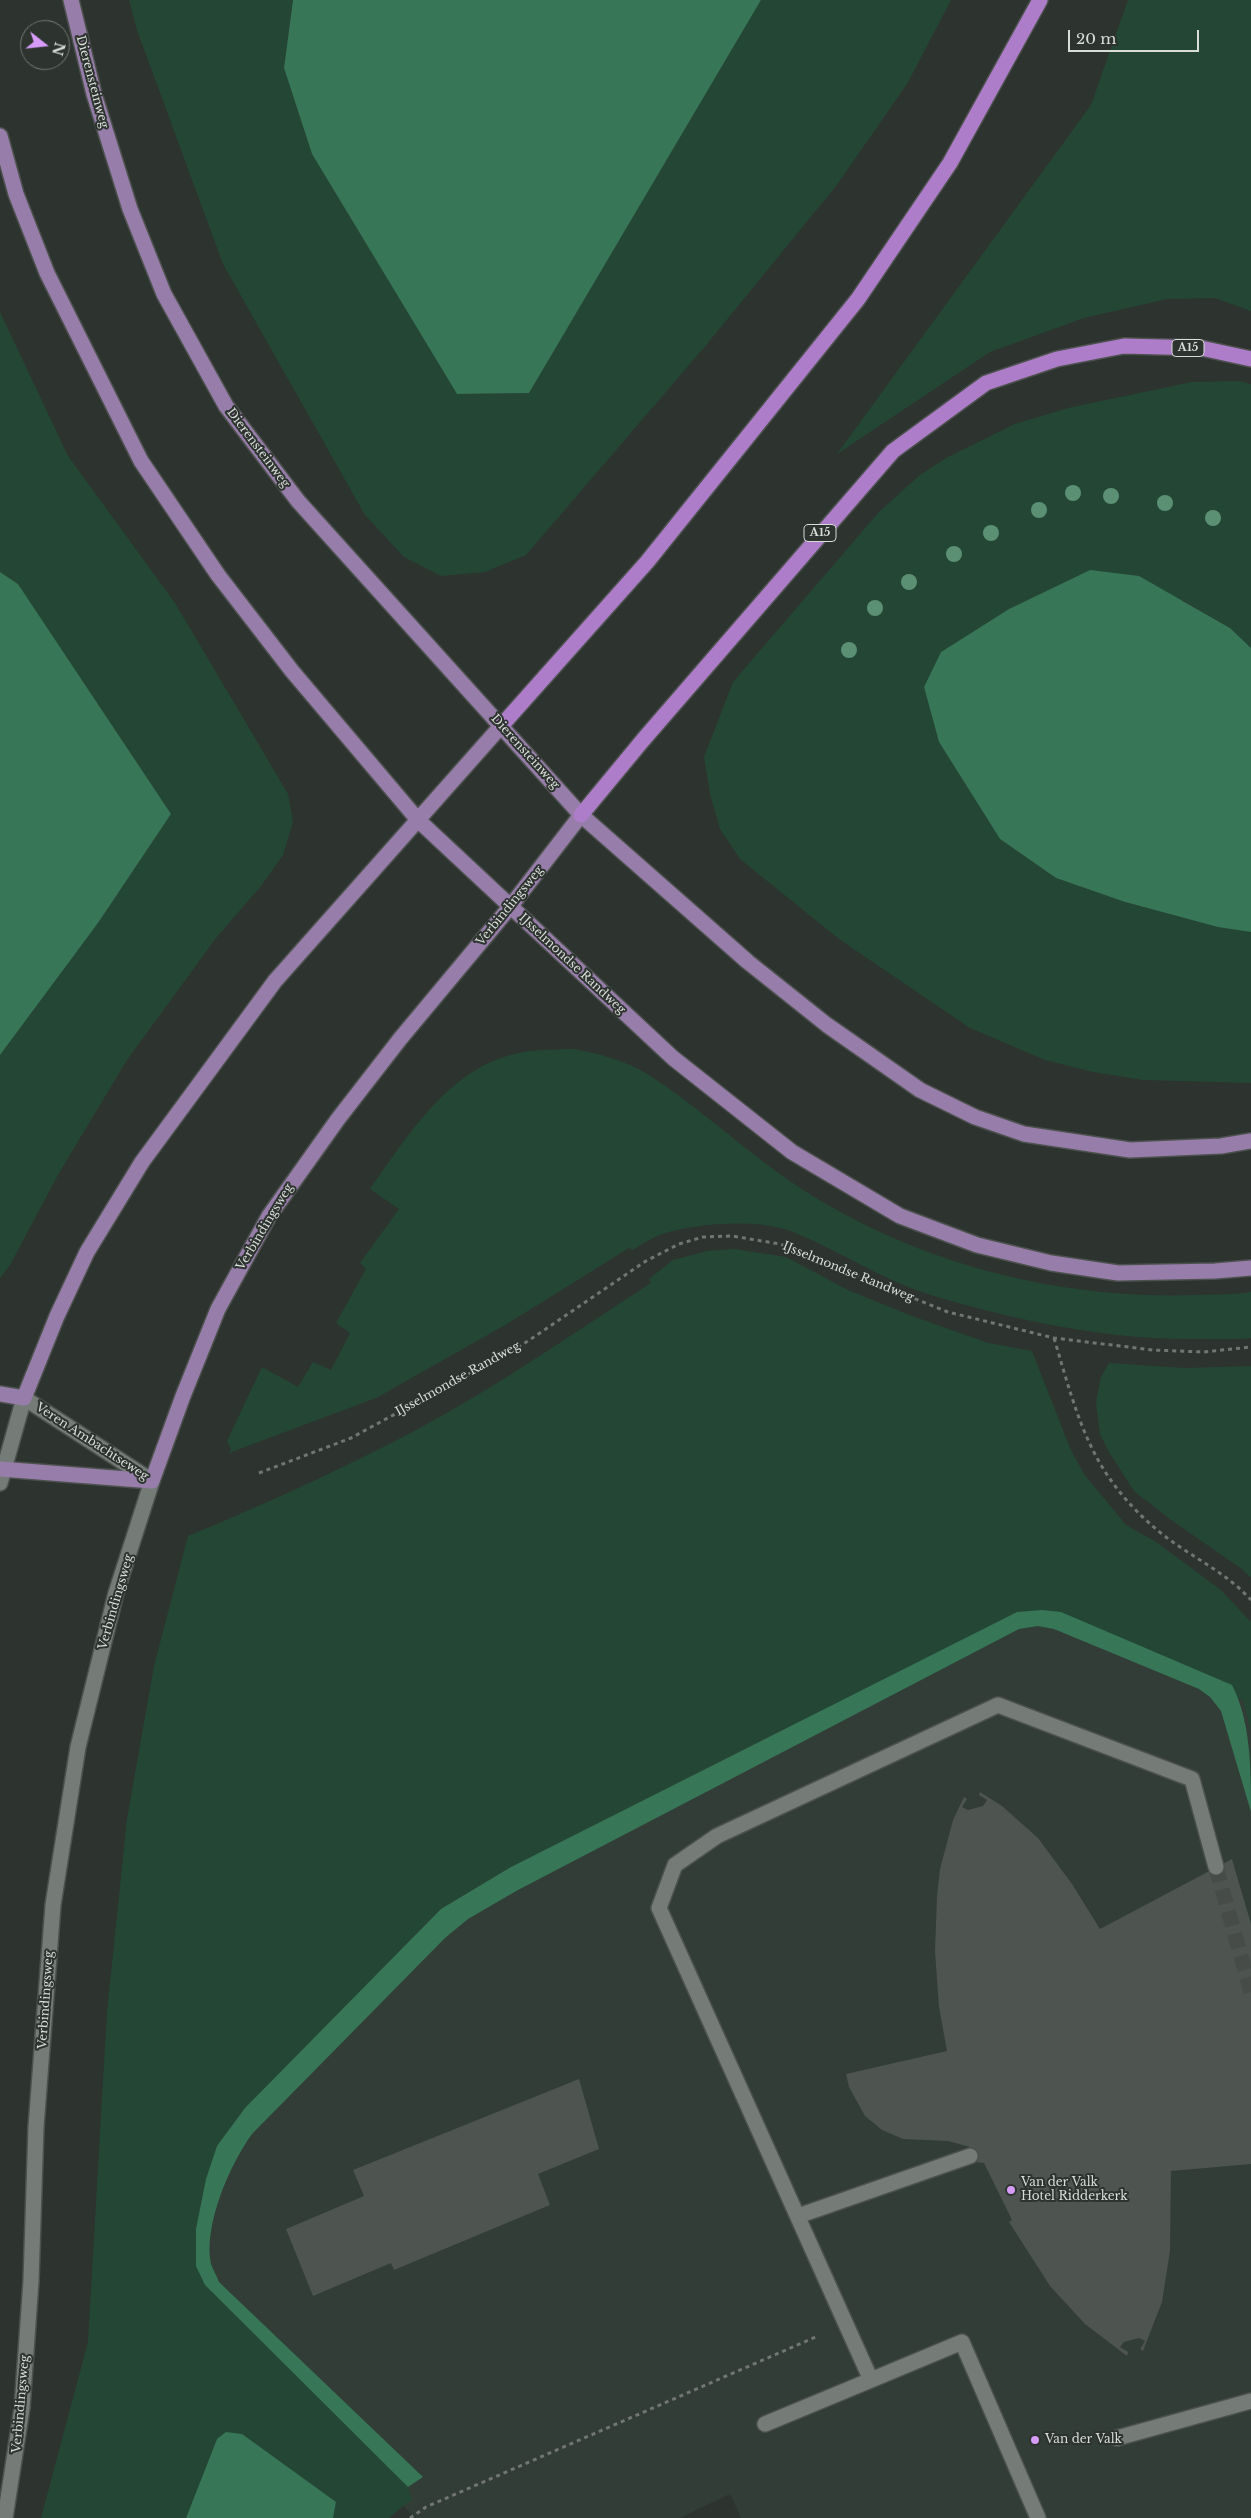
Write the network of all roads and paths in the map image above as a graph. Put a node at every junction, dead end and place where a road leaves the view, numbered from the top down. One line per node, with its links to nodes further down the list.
1 (71, 0): 5 (main road, Dierensteinweg)
2 (1040, 0): 5 (highway)
3 (0, 136): 7 (main road)
4 (1251, 360): 6 (highway, A15)
5 (502, 725): 6 (main road, Dierensteinweg); 7 (main road)
6 (582, 815): 8 (main road, Verbindingsweg); 9 (main road)
7 (418, 820): 8 (main road); 14 (main road)
8 (510, 907): 10 (main road, IJsselmondse Randweg); 17 (main road, Verbindingsweg)
9 (1251, 1140)
10 (1251, 1268)
11 (1054, 1338): 12 (path, IJsselmondse Randweg); 15 (path, IJsselmondse Randweg); 18 (path)
12 (1251, 1347)
13 (0, 1394): 14 (main road, Veren Ambachtseweg)
14 (24, 1398): 16 (street); 17 (street, Veren Ambachtseweg)
15 (259, 1473)
16 (1, 1474): 17 (main road, Veren Ambachtseweg)
17 (152, 1481): 27 (street, Verbindingsweg)
18 (1251, 1600)
19 (1216, 1867): 21 (street)
20 (970, 2156): 21 (street)
21 (798, 2216): 22 (street)
22 (846, 2323): 23 (street); 28 (path)
23 (872, 2380): 25 (street); 29 (street)
24 (1251, 2401): 26 (street)
25 (765, 2424)
26 (1117, 2438)
27 (5, 2518)
28 (410, 2518)
29 (1038, 2518)

